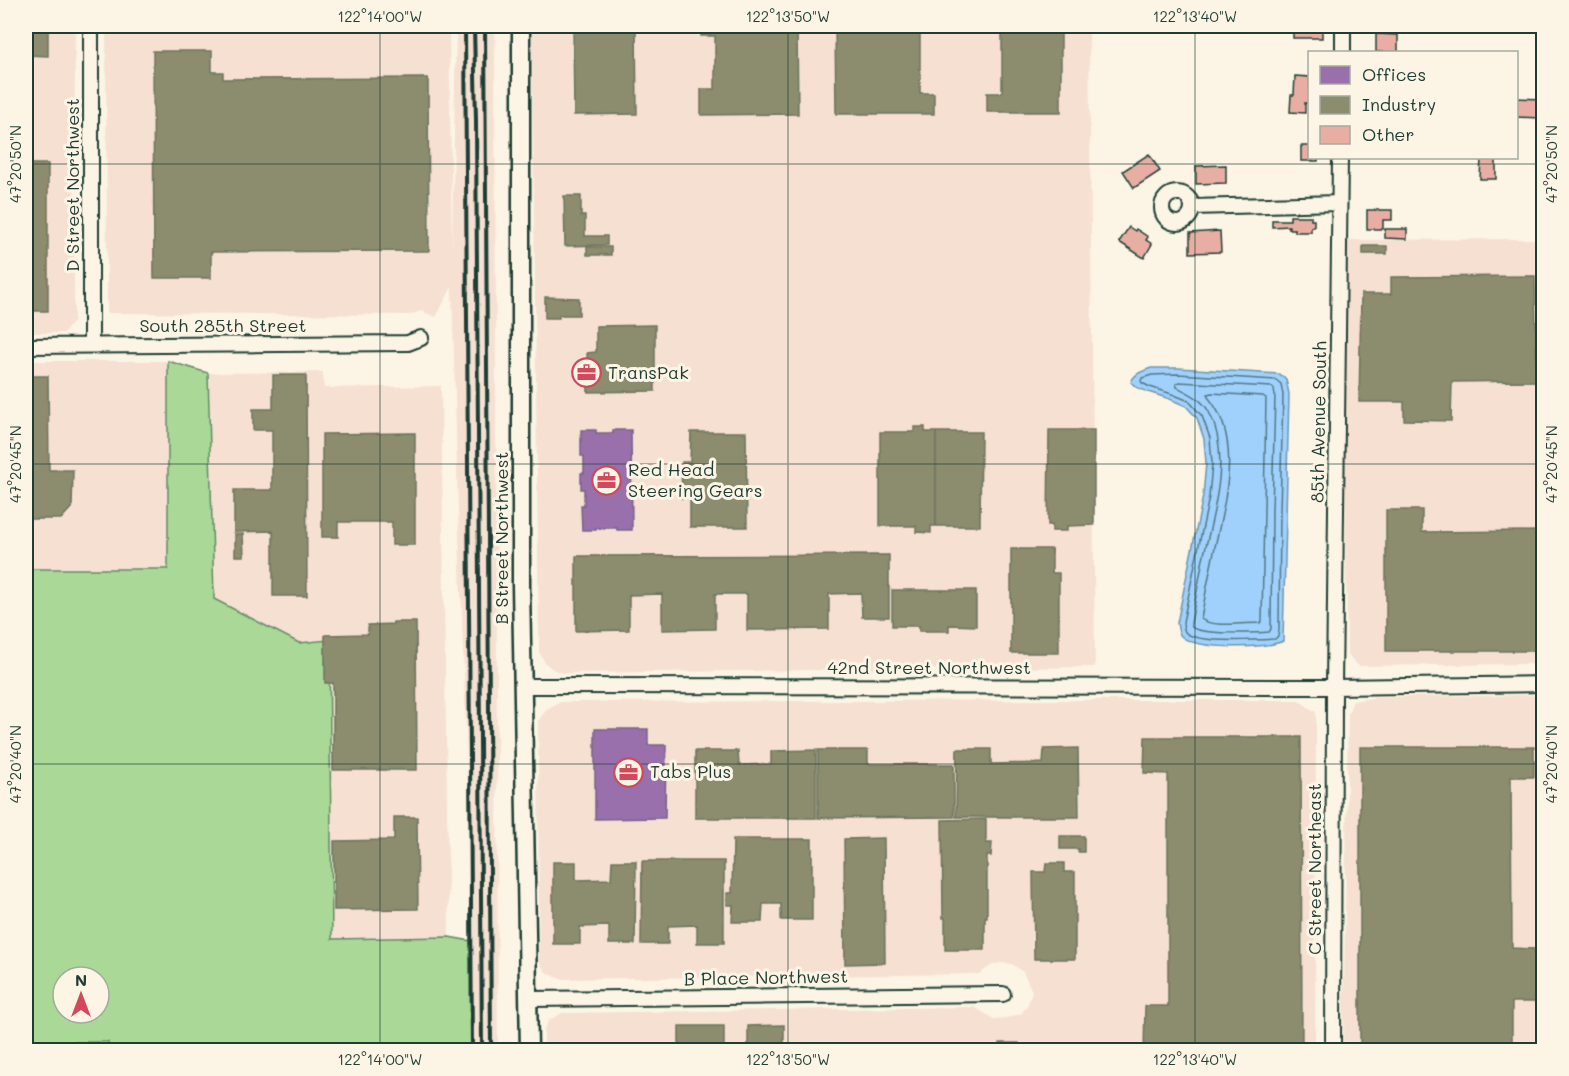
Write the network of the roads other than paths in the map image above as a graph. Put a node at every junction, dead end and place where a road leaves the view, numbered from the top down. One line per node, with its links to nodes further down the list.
1 (91, 26): 9 (street, D Street Northwest)
2 (521, 26): 12 (street, B Street Northwest)
3 (1343, 26): 4 (street)
4 (1343, 51)
5 (1340, 159): 6 (street, 85th Avenue South)
6 (1339, 203): 7 (street); 13 (street, 85th Avenue South)
7 (1192, 207)
8 (421, 338): 9 (street, South 285th Street)
9 (91, 345): 10 (street, South 285th Street)
10 (26, 346)
11 (1544, 684): 13 (street, 42nd Street Northwest)
12 (524, 686): 13 (street, 42nd Street Northwest); 15 (street, B Street Northwest)
13 (1334, 687): 17 (street, C Street Northeast)
14 (1003, 994): 15 (street, B Place Northwest)
15 (529, 999): 16 (street, B Street Northwest)
16 (530, 1050)
17 (1333, 1050)

